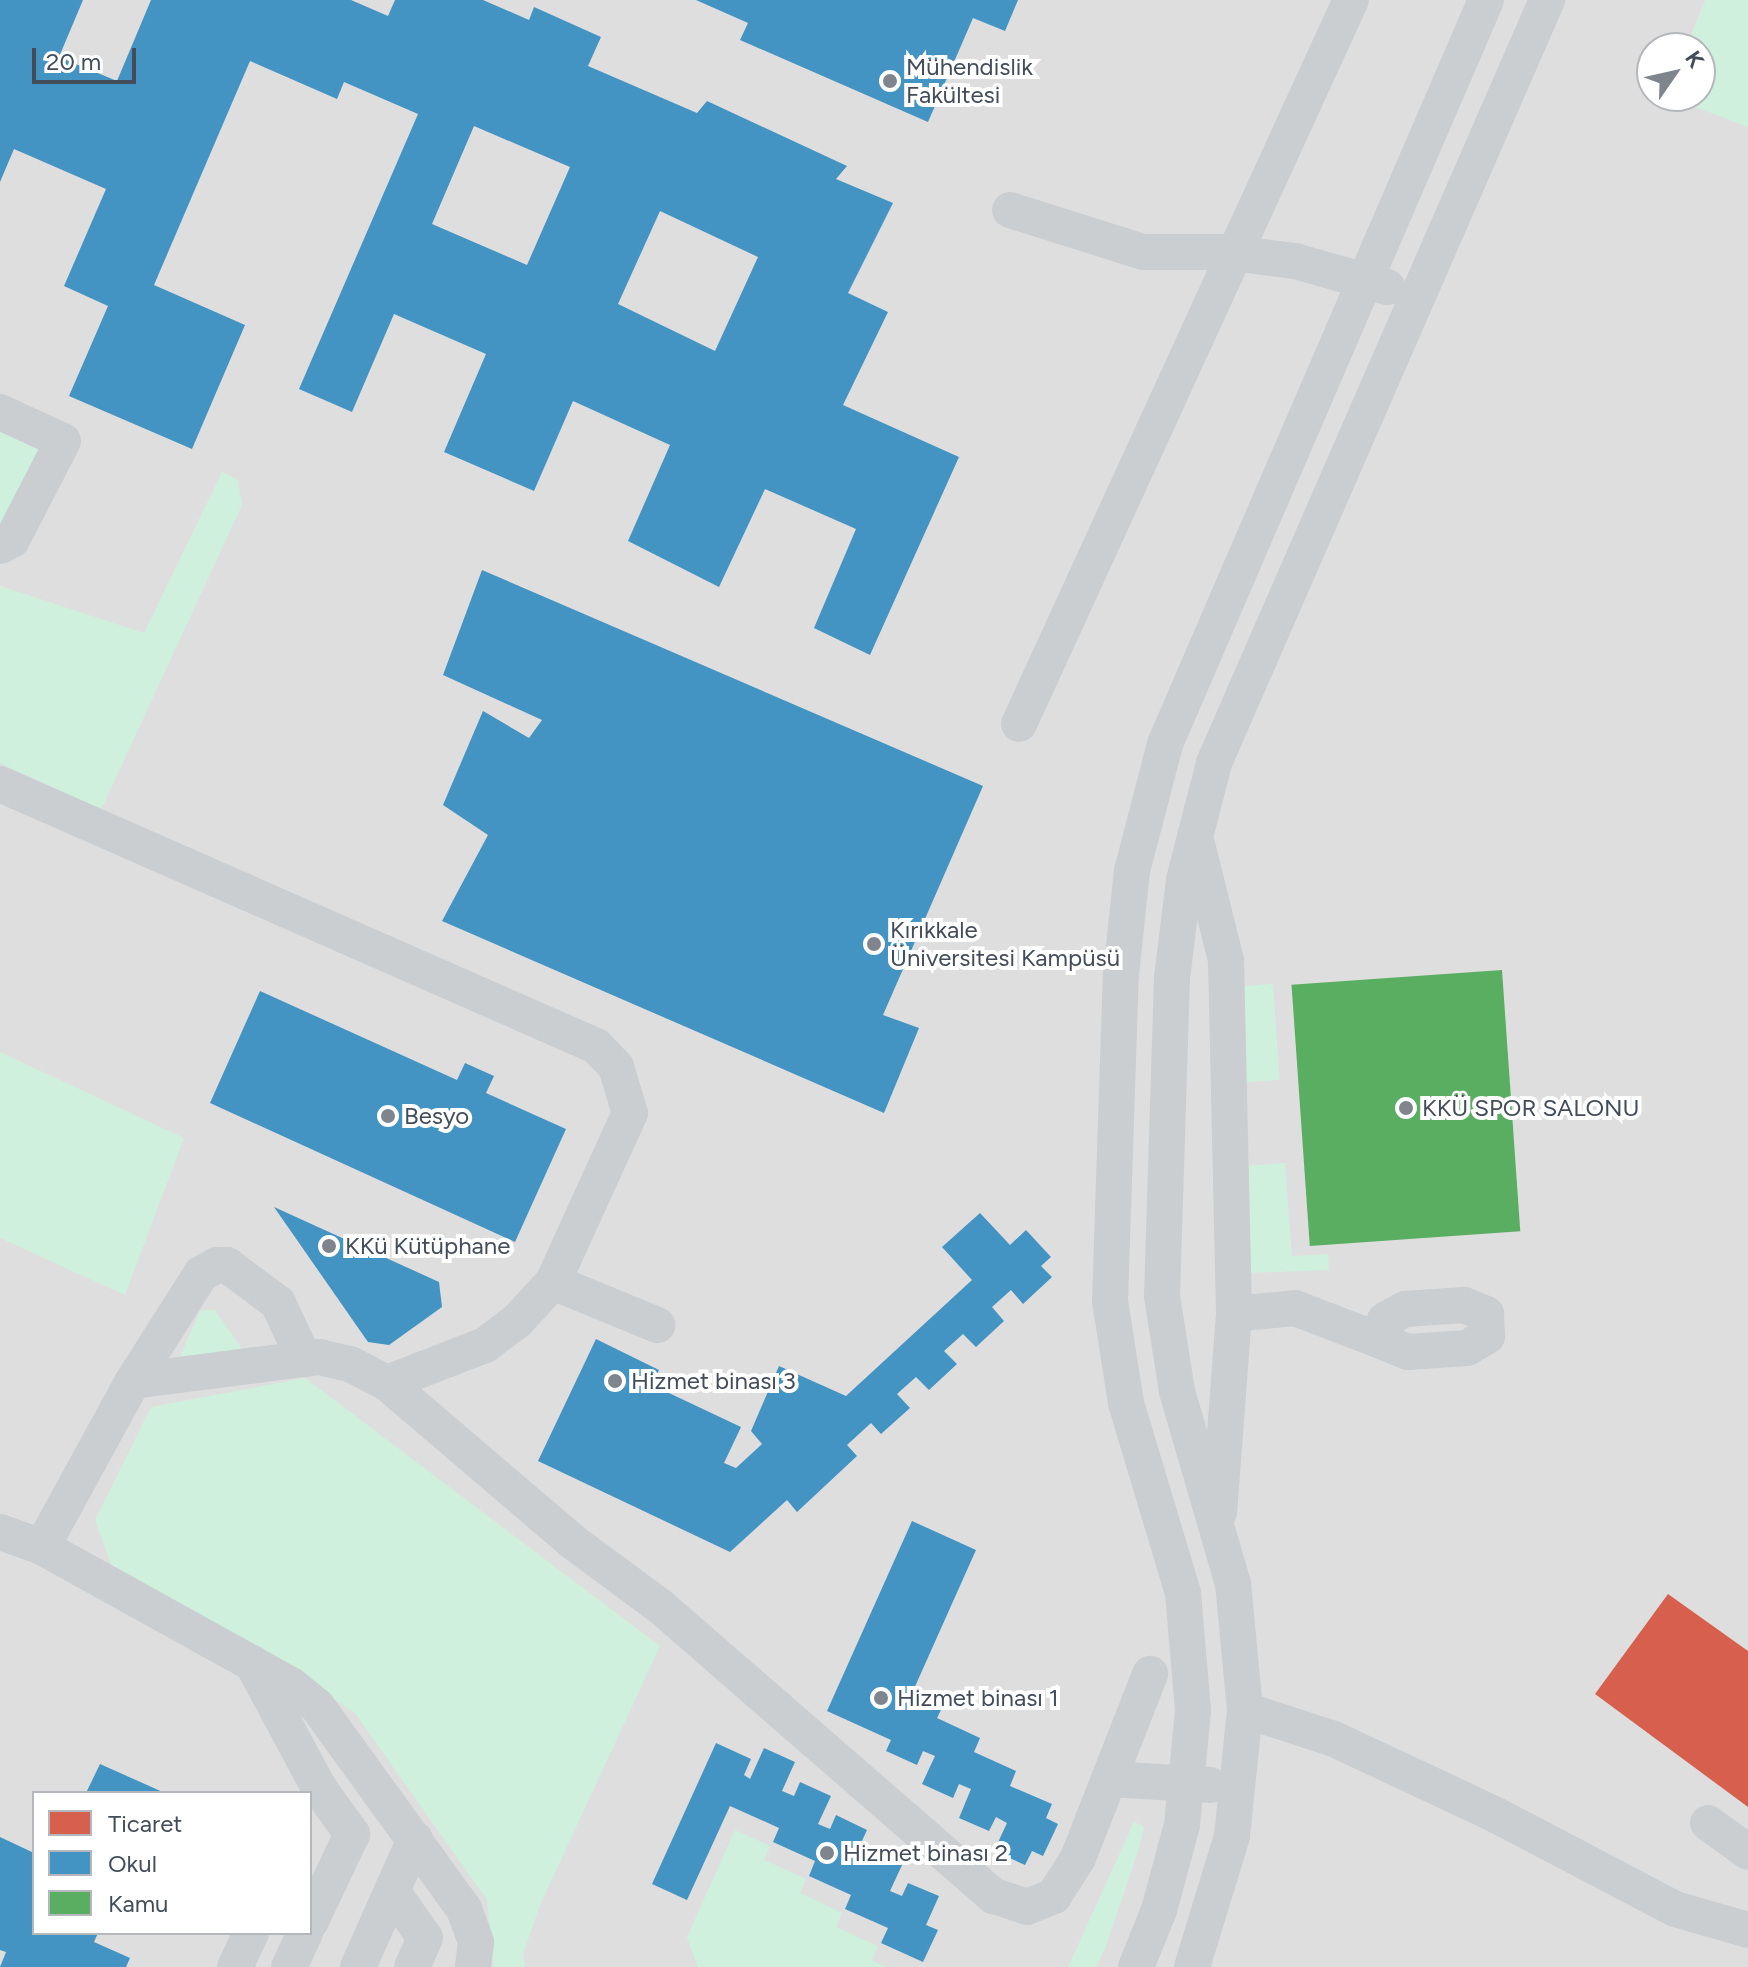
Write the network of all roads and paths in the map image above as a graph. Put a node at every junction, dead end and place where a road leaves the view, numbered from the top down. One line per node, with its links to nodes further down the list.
1 (1351, 0): 5 (street)
2 (1486, 0): 6 (street)
3 (1547, 0): 7 (street)
4 (1010, 210): 5 (street)
5 (1235, 253): 6 (street); 10 (street)
6 (1367, 278): 7 (street); 27 (street)
7 (1414, 298): 12 (street)
8 (0, 412): 9 (street)
9 (0, 546)
10 (1019, 724)
11 (0, 784): 13 (street)
12 (1194, 832): 14 (street); 20 (street)
13 (553, 1282): 15 (street); 19 (street)
14 (1234, 1314): 16 (street); 20 (street)
15 (657, 1325)
16 (1386, 1343)
17 (304, 1359): 18 (street); 18 (street); 19 (street)
18 (133, 1381): 22 (street)
19 (387, 1383): 26 (street)
20 (1218, 1521): 25 (street)
21 (0, 1532): 22 (street)
22 (42, 1547): 23 (street)
23 (252, 1663): 29 (street); 32 (street)
24 (1150, 1674): 26 (street)
25 (1245, 1710): 28 (street); 36 (street)
26 (1109, 1779): 27 (street)
27 (1188, 1783): 28 (street); 44 (street)
28 (1240, 1789): 45 (street)
29 (312, 1791)
30 (315, 1798): 35 (street)
31 (1708, 1823): 33 (street)
32 (415, 1839): 34 (street); 43 (street)
33 (1748, 1852)
34 (392, 1891): 41 (street); 42 (street)
35 (312, 1919)
36 (1748, 1930)
37 (250, 1935): 39 (street)
38 (304, 1935): 40 (street)
39 (235, 1967)
40 (289, 1967)
41 (358, 1967)
42 (412, 1967)
43 (473, 1967)
44 (1136, 1967)
45 (1192, 1967)

